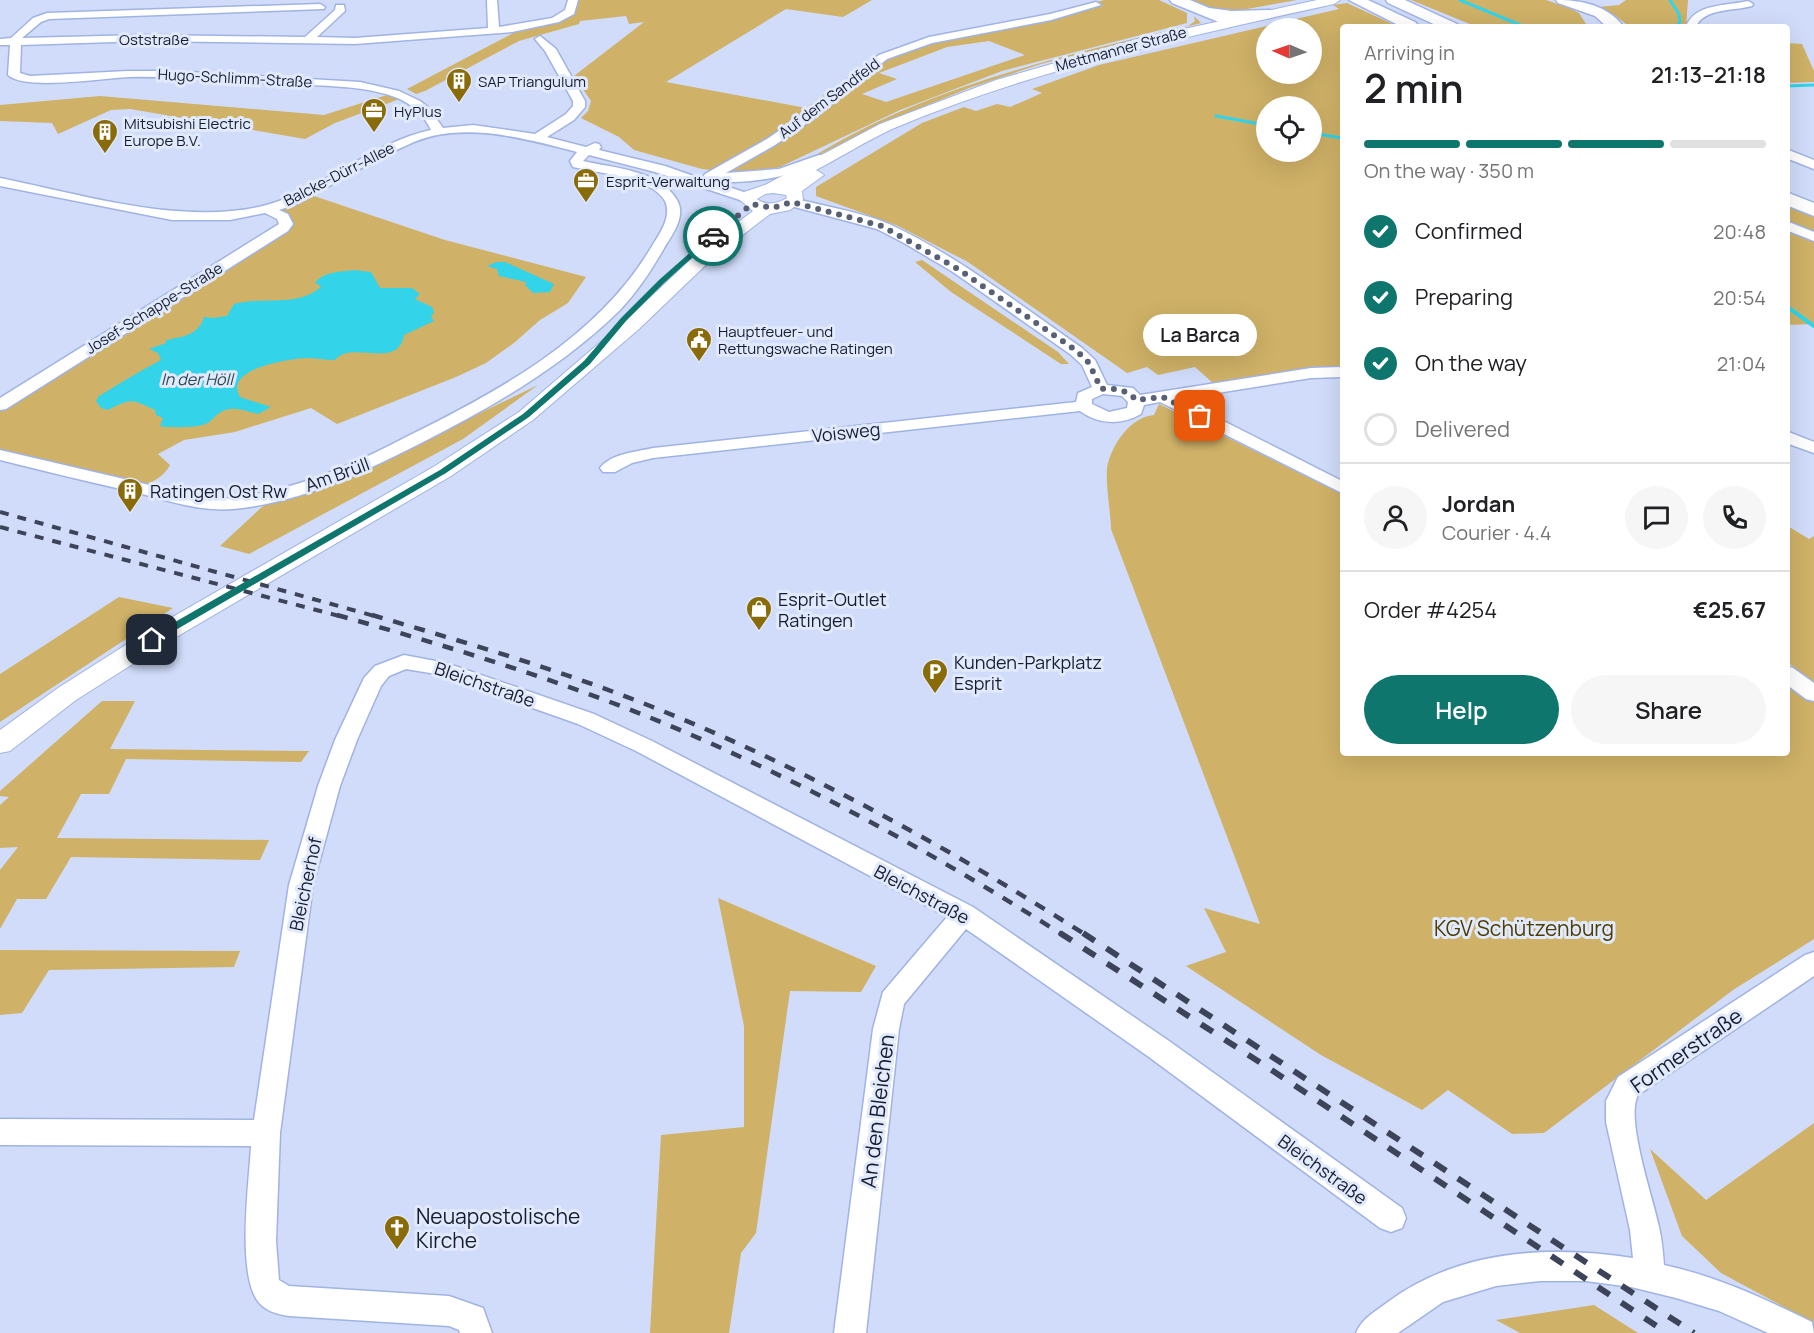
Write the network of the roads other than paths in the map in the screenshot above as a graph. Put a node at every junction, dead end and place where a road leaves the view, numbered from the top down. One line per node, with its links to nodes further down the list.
1 (492, 0): 25 (street)
2 (573, 0): 25 (street, Oststraße)
3 (1168, 0): 17 (highway)
4 (1177, 0): 17 (highway)
5 (1334, 0): 15 (main road)
6 (1393, 0): 16 (highway)
7 (1563, 0): 11 (highway)
8 (1360, 2): 19 (highway)
9 (1748, 4): 24 (street)
10 (1096, 5): 40 (street, Auf dem Sandfeld)
11 (1580, 6): 22 (highway); 23 (highway)
12 (320, 7): 14 (street)
13 (340, 7): 29 (street)
14 (241, 9): 26 (street); 28 (street)
15 (1270, 14): 17 (highway); 18 (main road)
16 (1430, 17): 20 (highway); 21 (highway)
17 (1212, 19): 18 (highway); 33 (main road, Mettmanner Straße)
18 (1232, 22)
19 (1408, 24)
20 (1445, 24)
21 (1452, 24)
22 (1597, 24)
23 (1613, 24)
24 (1692, 24)
25 (494, 31): 29 (street, Oststraße)
26 (210, 39): 28 (street, Oststraße); 29 (street, Oststraße)
27 (540, 39): 35 (street)
28 (15, 41): 30 (street, Oststraße); 31 (street)
29 (307, 41)
30 (0, 42)
31 (15, 77): 32 (street, Hugo-Schlimm-Straße); 34 (street, Hugo-Schlimm-Straße)
32 (0, 80)
33 (914, 116): 36 (main road, Mettmanner Straße); 43 (main road, Mettmanner Straße)
34 (438, 131): 35 (street, Balcke-Dürr-Allee); 45 (street, Balcke-Dürr-Allee)
35 (537, 138): 37 (street, Balcke-Dürr-Allee)
36 (858, 140): 40 (street); 42 (main road, Mettmanner Straße)
37 (591, 149): 40 (street, Balcke-Dürr-Allee); 42 (street, Balcke-Dürr-Allee); 58 (street, Am Brüll)
38 (1790, 155): 39 (street)
39 (1814, 165)
40 (710, 177): 42 (street, Balcke-Dürr-Allee)
41 (0, 183): 45 (street, Balcke-Dürr-Allee)
42 (760, 198): 43 (main road); 49 (main road, Mettmanner Straße); 49 (main road, Mettmanner Straße)
43 (793, 198): 51 (street)
44 (1790, 200): 46 (highway)
45 (267, 209): 54 (street, Josef-Schappe-Straße)
46 (1814, 210)
47 (1790, 227): 48 (street)
48 (1814, 237)
49 (587, 363): 64 (main road, Mettmanner Straße)
50 (1340, 372): 52 (street)
51 (1101, 389): 53 (street); 55 (street)
52 (1163, 397): 53 (street); 60 (street)
53 (1136, 400): 55 (street)
54 (0, 405)
55 (1084, 406): 59 (street, Voisweg)
56 (1790, 438): 57 (street)
57 (1814, 448)
58 (0, 455)
59 (609, 468)
60 (1340, 487)
61 (404, 662): 65 (street, Bleichstraße); 68 (street, Bleicherhof)
62 (1790, 676): 63 (street)
63 (1814, 694)
64 (0, 744)
65 (964, 915): 69 (street, Bleichstraße); 72 (street, An den Bleichen)
66 (1814, 962): 70 (street, Formerstraße)
67 (0, 1131): 68 (street)
68 (266, 1132): 71 (street, Bleicherhof)
69 (1391, 1218)
70 (1650, 1276): 73 (street); 74 (street)
71 (476, 1333)
72 (850, 1333)
73 (1372, 1333)
74 (1801, 1333)

